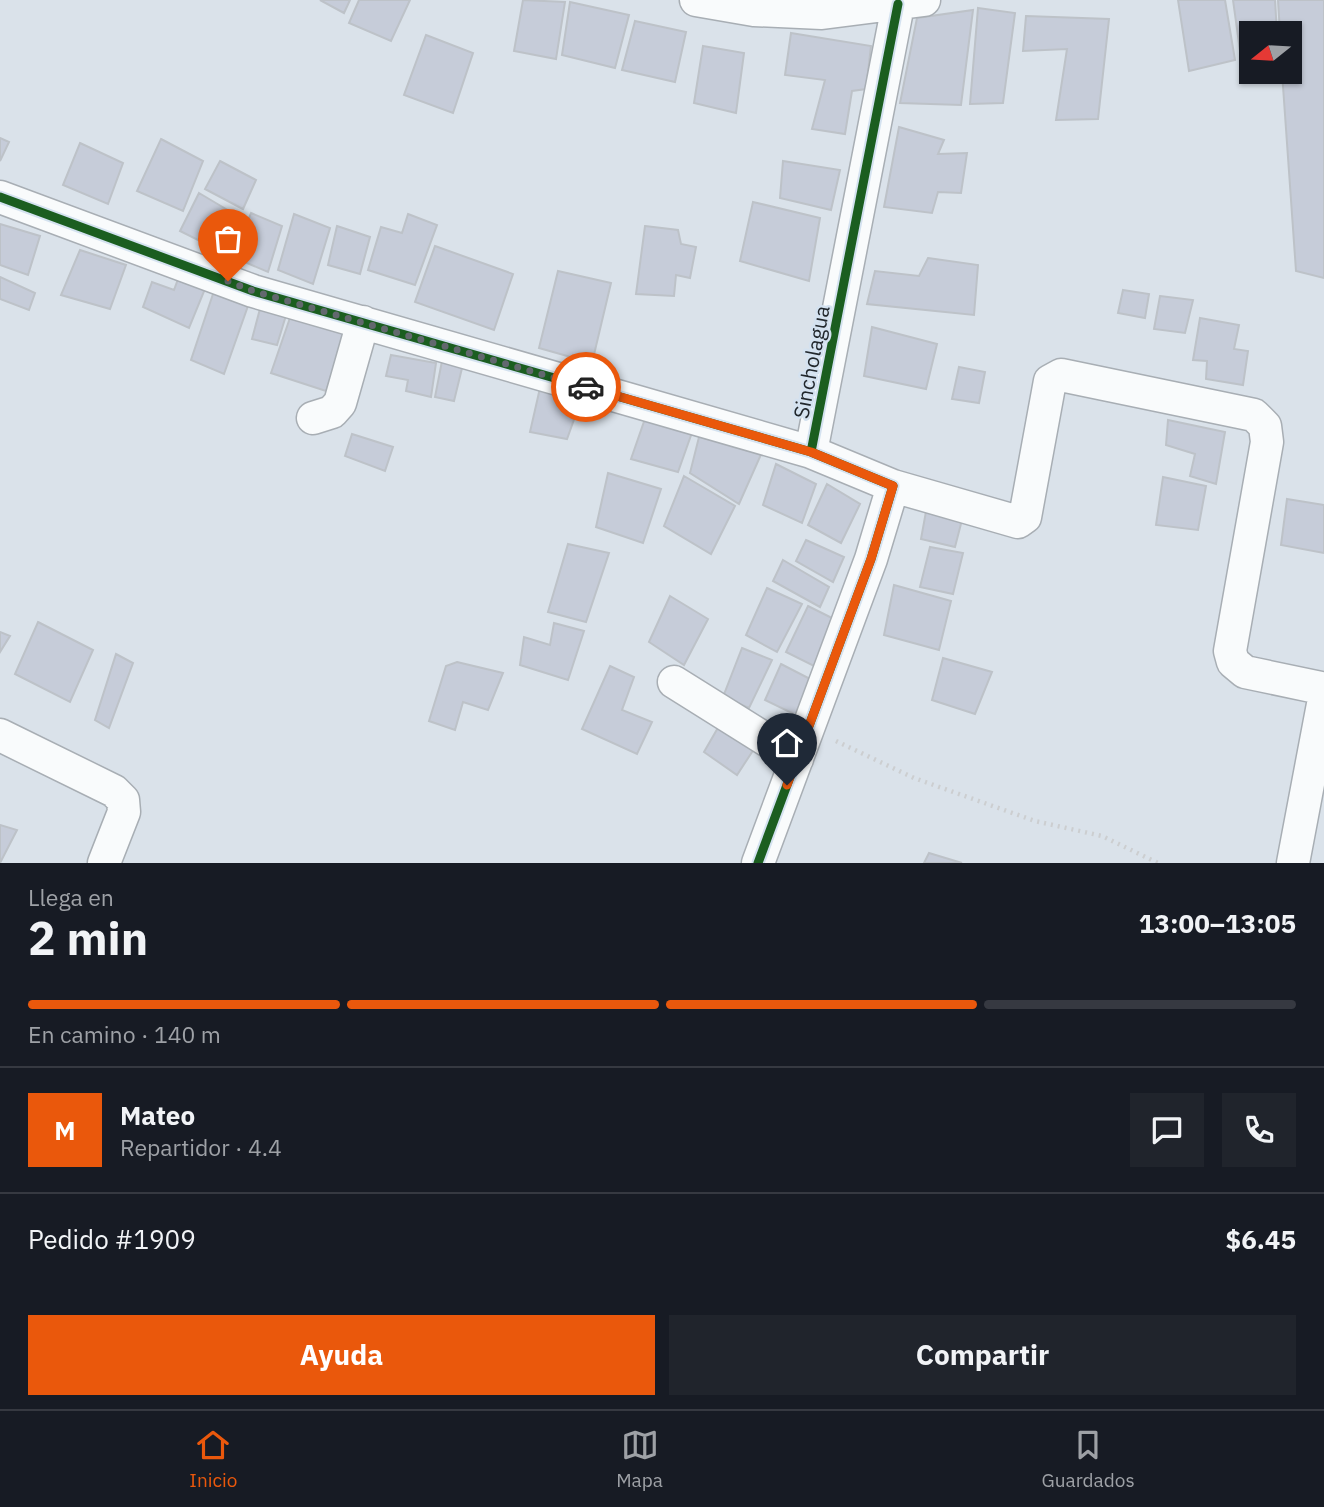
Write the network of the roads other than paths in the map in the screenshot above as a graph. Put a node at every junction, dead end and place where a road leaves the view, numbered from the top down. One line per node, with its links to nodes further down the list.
1 (696, 0): 2 (street)
2 (907, 1): 6 (street, Sincholagua)
3 (0, 197): 4 (street)
4 (363, 322): 5 (street); 6 (street)
5 (313, 418)
6 (811, 452): 7 (street, Sincholagua)
7 (893, 486): 9 (street, Sincholagua); 12 (street)
8 (674, 682): 12 (street)
9 (1324, 692)
10 (1324, 699): 15 (street)
11 (0, 735): 13 (street)
12 (797, 759): 14 (street)
13 (104, 863)
14 (758, 863)
15 (1293, 863)

